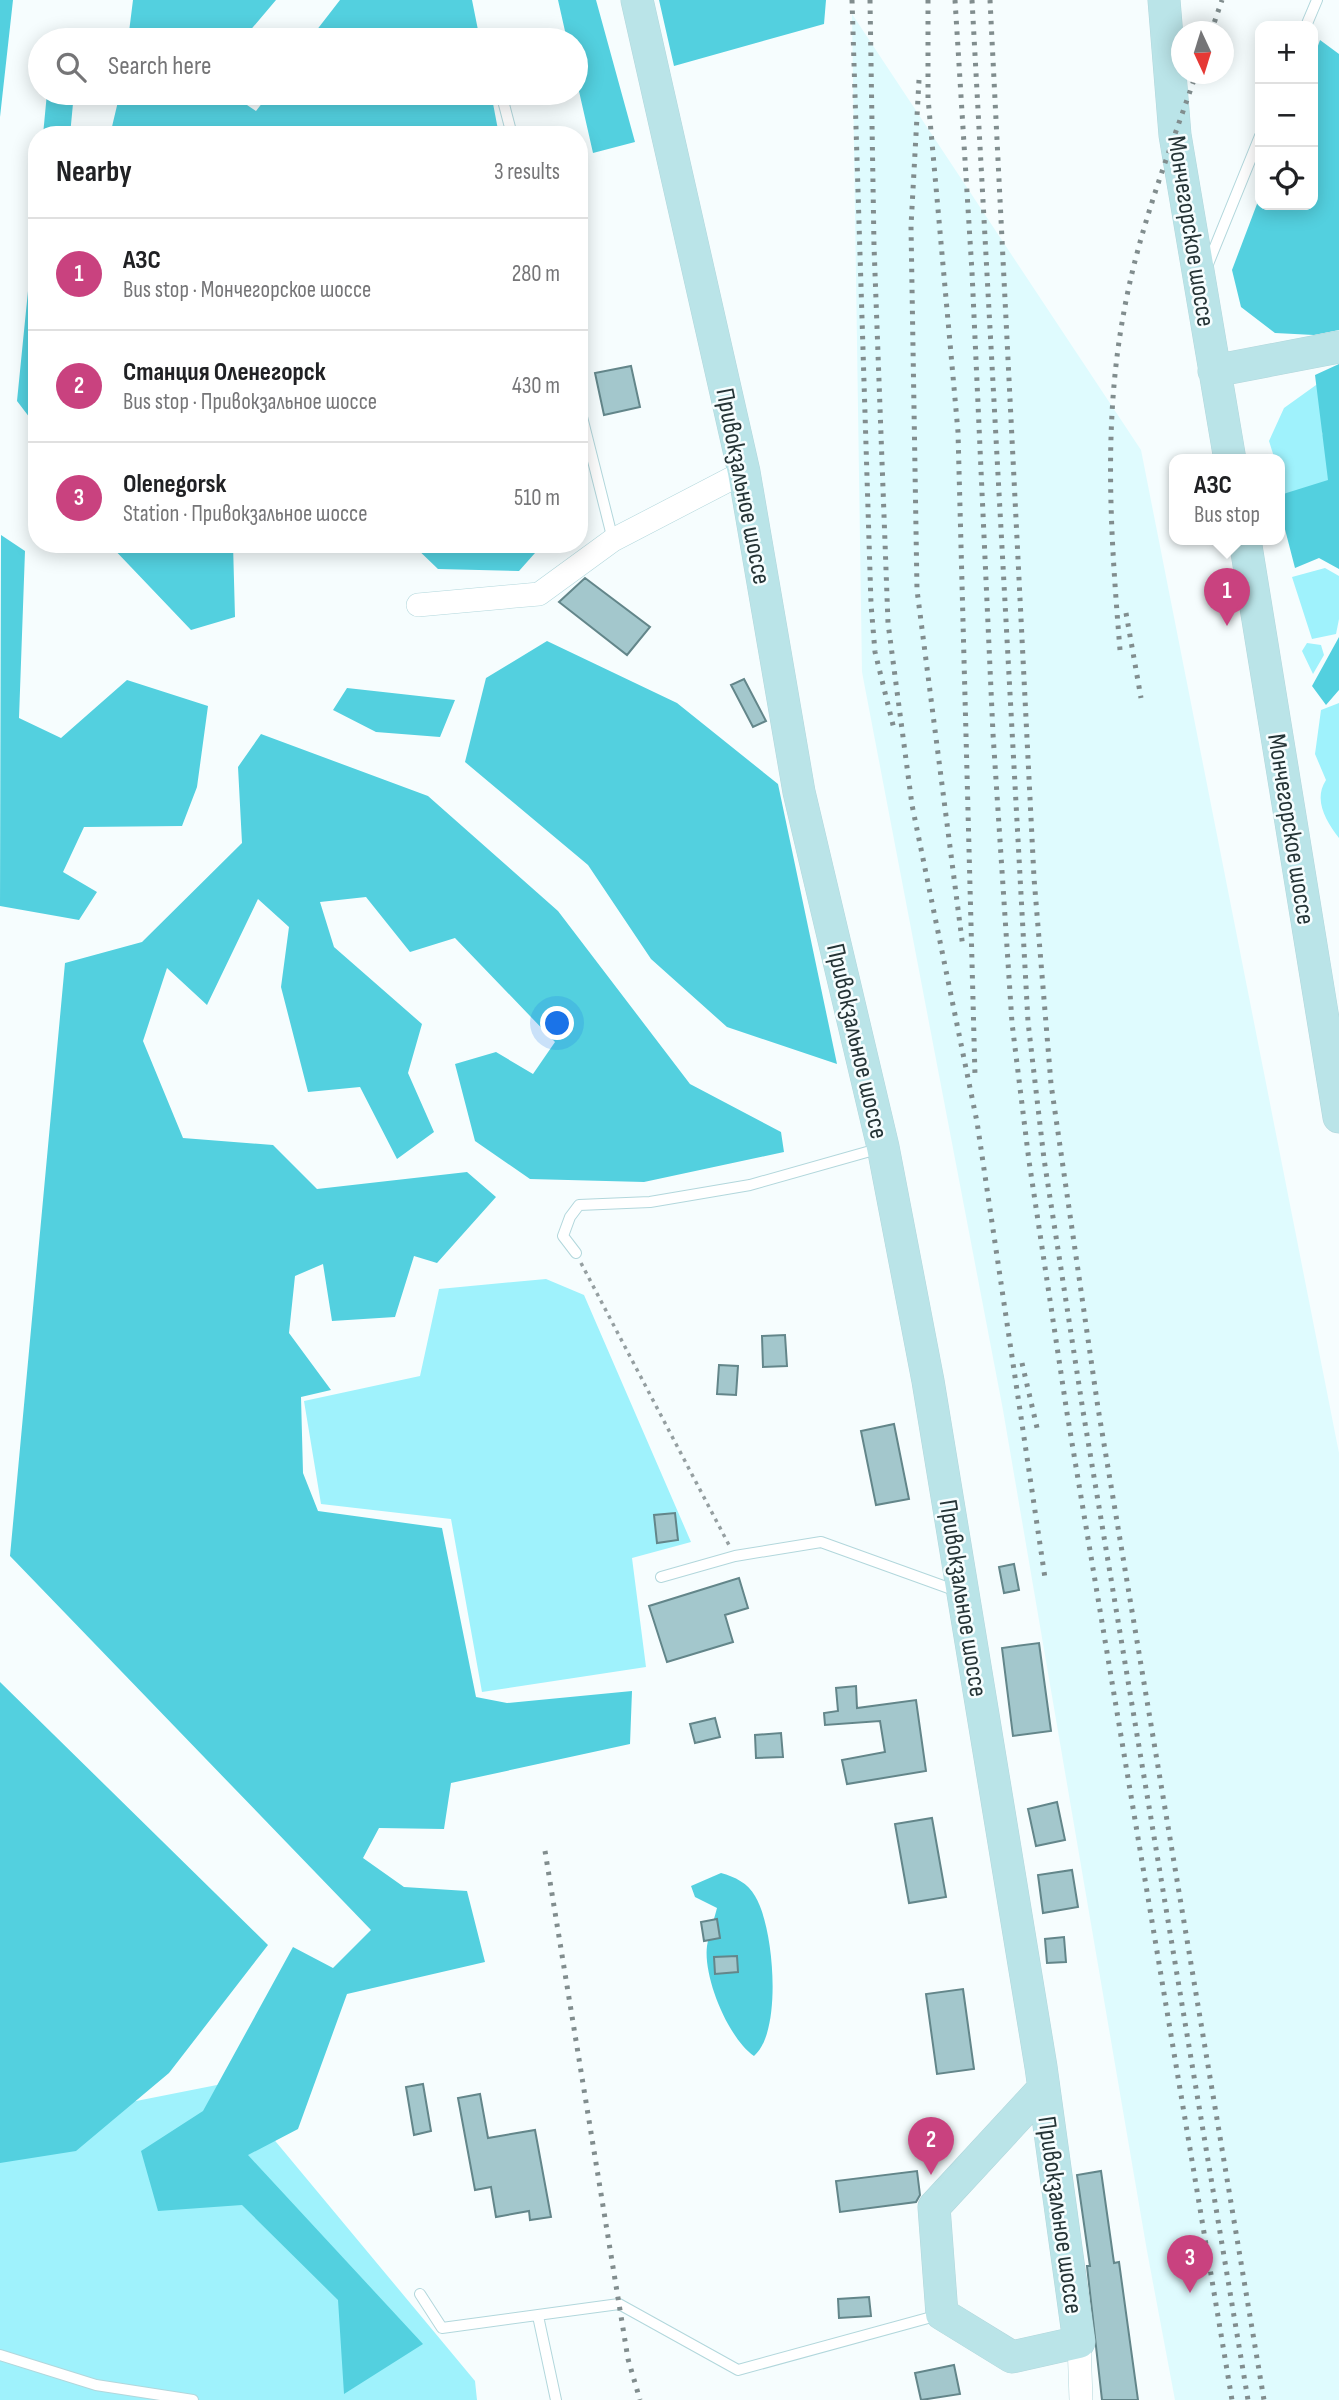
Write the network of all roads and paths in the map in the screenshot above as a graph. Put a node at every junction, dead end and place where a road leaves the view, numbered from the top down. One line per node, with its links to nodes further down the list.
1 (637, 0): 13 (street, Привокзальное шоссе)
2 (1164, 0): 8 (street, Мончегорское шоссе)
3 (1317, 0): 4 (lane)
4 (1308, 21)
5 (504, 105): 6 (lane)
6 (510, 126)
7 (1256, 147): 8 (lane)
8 (1200, 284): 10 (street, Мончегорское шоссе)
9 (1339, 347): 10 (street)
10 (1214, 371): 12 (street, Мончегорское шоссе)
11 (588, 441): 14 (lane)
12 (1229, 454)
13 (744, 472): 14 (street); 19 (street, Привокзальное шоссе)
14 (613, 540): 16 (street)
15 (1246, 545): 17 (street, Мончегорское шоссе)
16 (418, 605)
17 (1335, 1073): 18 (street, Мончегорское шоссе)
18 (1339, 1117)
19 (883, 1147): 20 (lane); 23 (street, Привокзальное шоссе)
20 (576, 1253): 21 (path)
21 (735, 1556): 22 (lane); 23 (lane)
22 (661, 1577)
23 (963, 1592): 24 (street, Привокзальное шоссе)
24 (1043, 2089): 26 (street, Привокзальное шоссе); 28 (street, Привокзальное шоссе)
25 (420, 2294): 27 (lane)
26 (942, 2314): 27 (lane); 28 (street, Привокзальное шоссе)
27 (538, 2316): 31 (lane)
28 (1079, 2342): 32 (street, Привокзальное шоссе)
29 (0, 2355): 30 (lane)
30 (193, 2400)
31 (556, 2400)
32 (1081, 2400)

